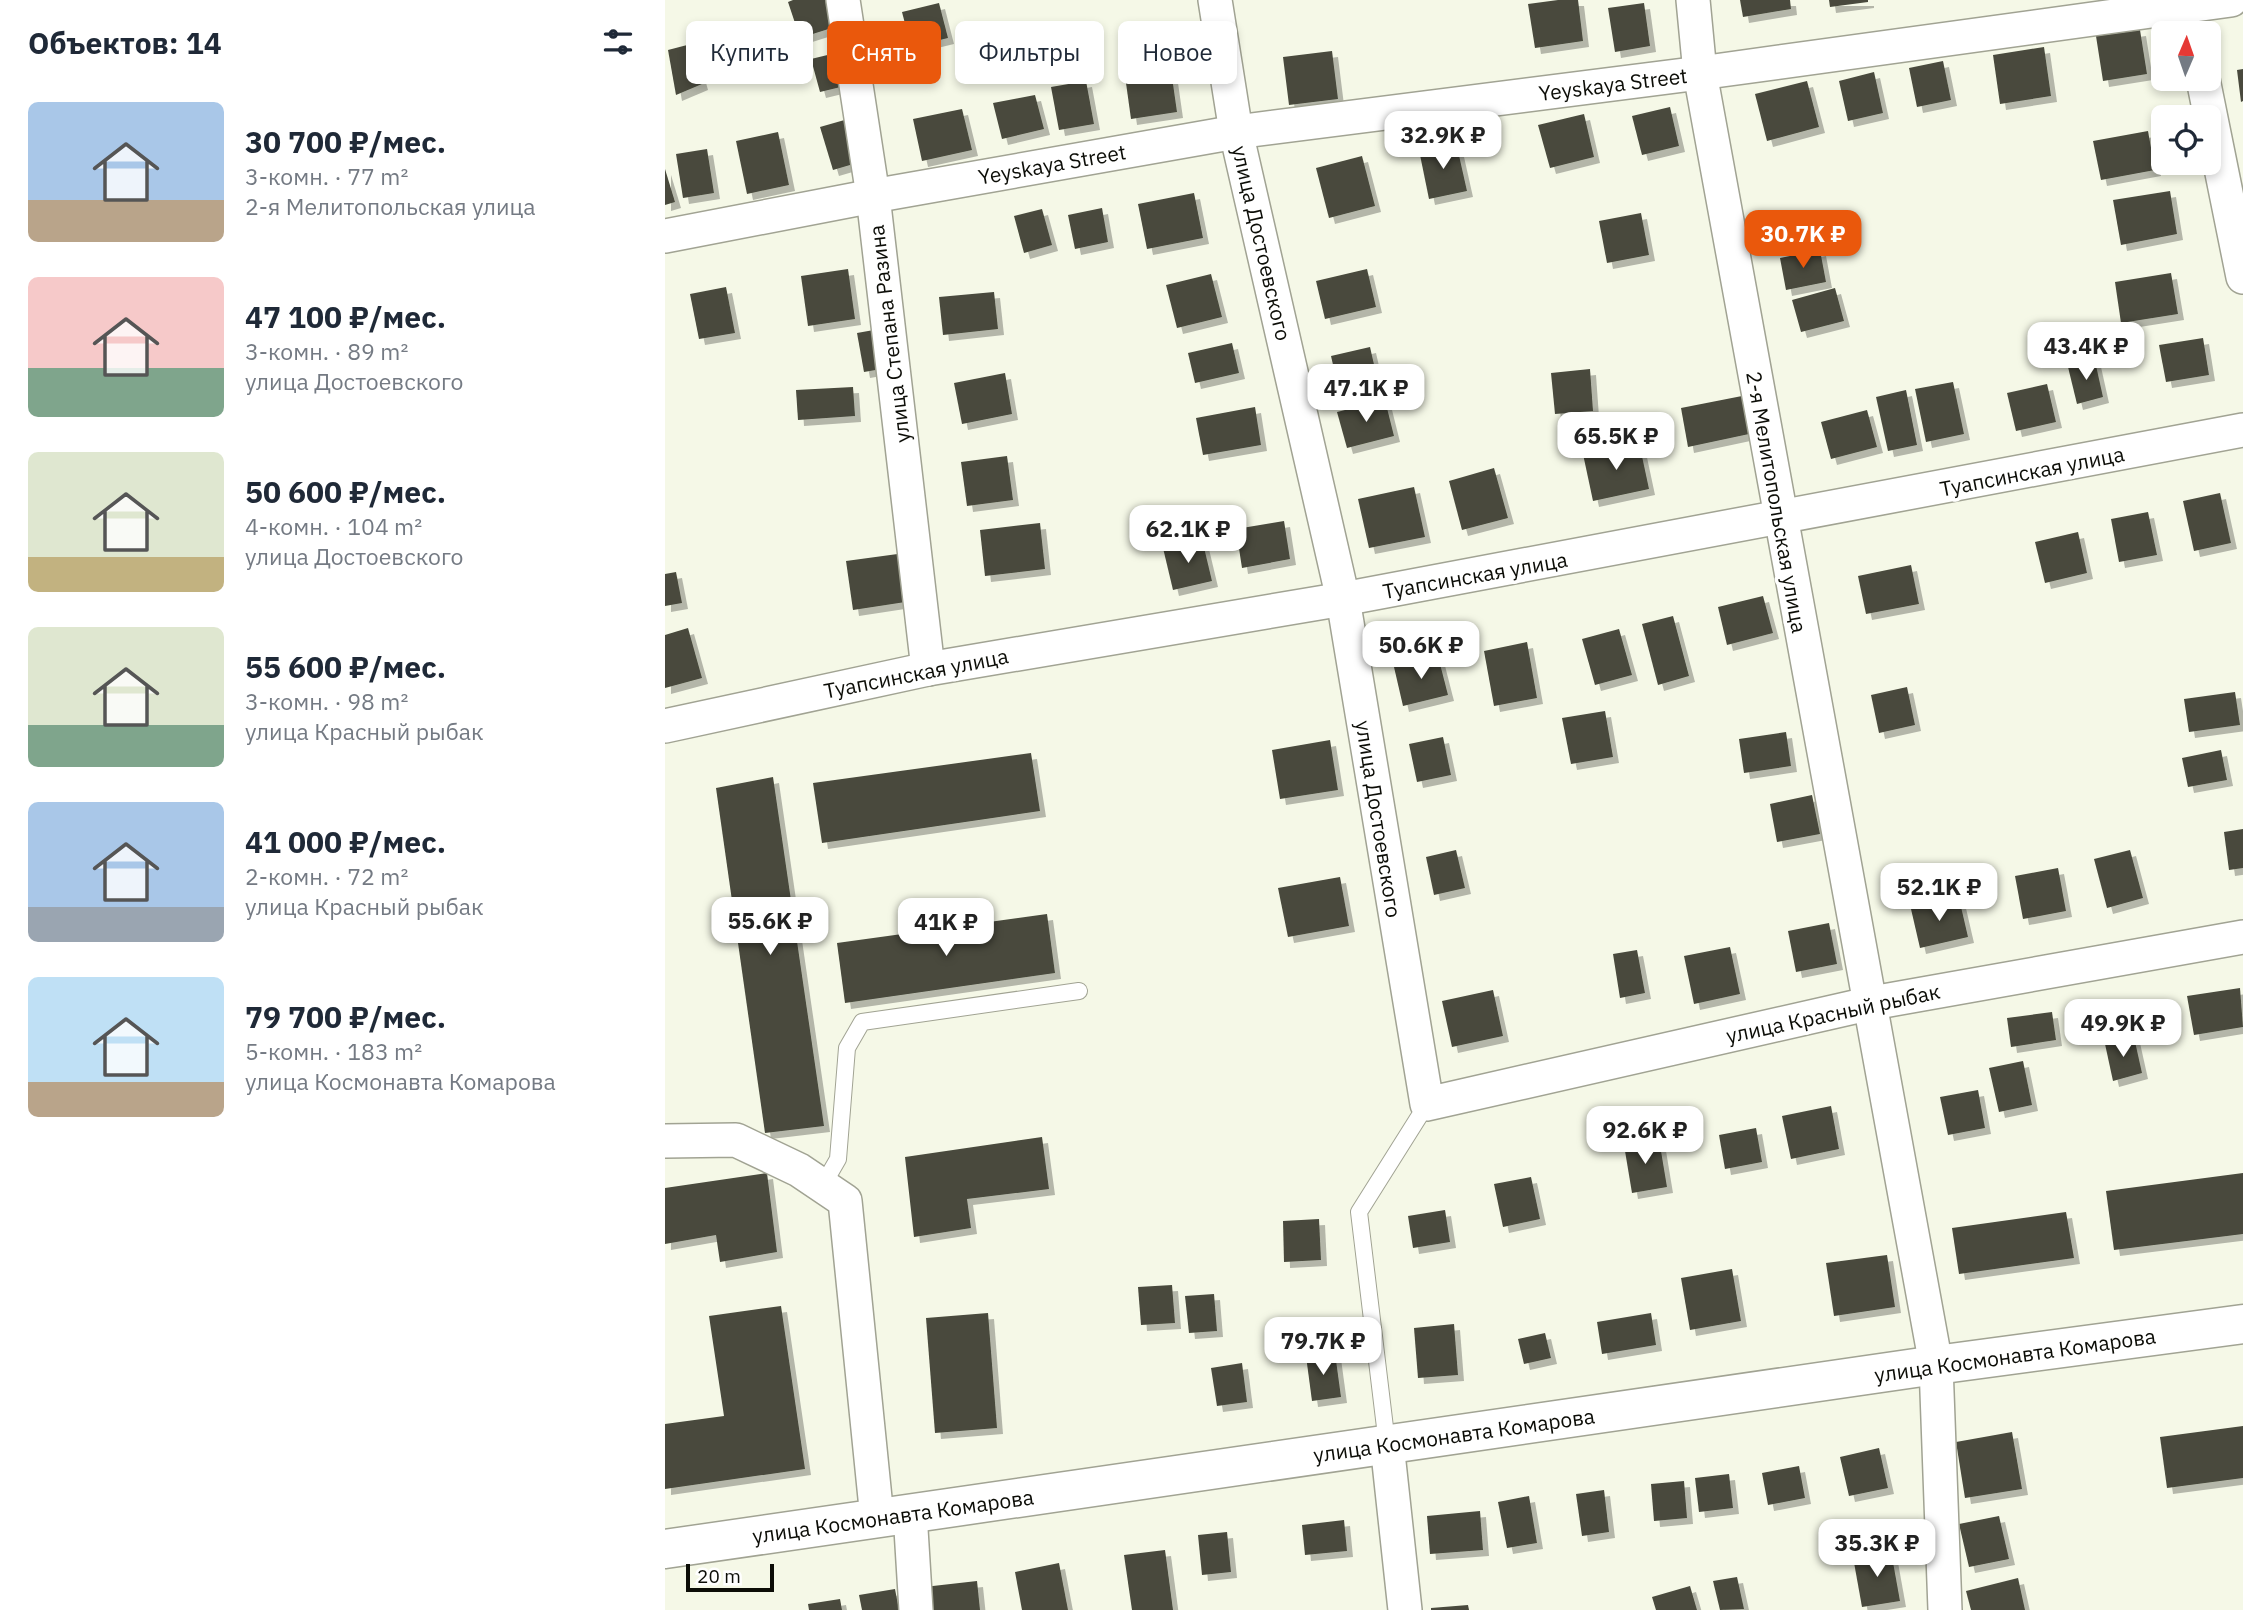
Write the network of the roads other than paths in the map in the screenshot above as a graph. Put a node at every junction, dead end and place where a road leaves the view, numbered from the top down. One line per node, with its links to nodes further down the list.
1 (843, 0): 10 (street, улица Степана Разина)
2 (1215, 0): 9 (street, улица Достоевского)
3 (1693, 0): 7 (street, 2-я Мелитопольская улица)
4 (2231, 0): 6 (street, Yeyskaya Street)
5 (2143, 5): 6 (street, Yeyskaya Street); 7 (street, Yeyskaya Street)
6 (2191, 20)
7 (1700, 74): 9 (street, Yeyskaya Street); 14 (street, 2-я Мелитопольская улица)
8 (2205, 91): 12 (street)
9 (1237, 132): 10 (street, Yeyskaya Street); 15 (street, улица Достоевского)
10 (873, 196): 11 (street, Yeyskaya Street); 16 (street, улица Степана Разина)
11 (665, 236)
12 (2243, 277)
13 (2243, 430): 14 (street, Туапсинская улица)
14 (1780, 519): 15 (street, Туапсинская улица); 20 (street, 2-я Мелитопольская улица)
15 (1343, 599): 16 (street, Туапсинская улица); 21 (street, улица Достоевского)
16 (928, 668): 17 (street, Туапсинская улица)
17 (665, 726)
18 (2243, 937): 20 (street, улица Красный рыбак)
19 (1079, 991): 23 (lane)
20 (1872, 1003): 21 (street, улица Красный рыбак); 25 (street, 2-я Мелитопольская улица)
21 (1427, 1104): 26 (lane)
22 (665, 1140): 23 (street)
23 (823, 1185): 27 (street)
24 (2243, 1324): 25 (main road, улица Космонавта Комарова)
25 (1937, 1365): 26 (main road, улица Космонавта Комарова); 31 (street, 2-я Мелитопольская улица)
26 (1387, 1444): 27 (main road, улица Космонавта Комарова); 30 (street)
27 (894, 1516): 28 (main road, улица Космонавта Комарова); 29 (street)
28 (665, 1549)
29 (916, 1610)
30 (1405, 1610)
31 (1945, 1610)

